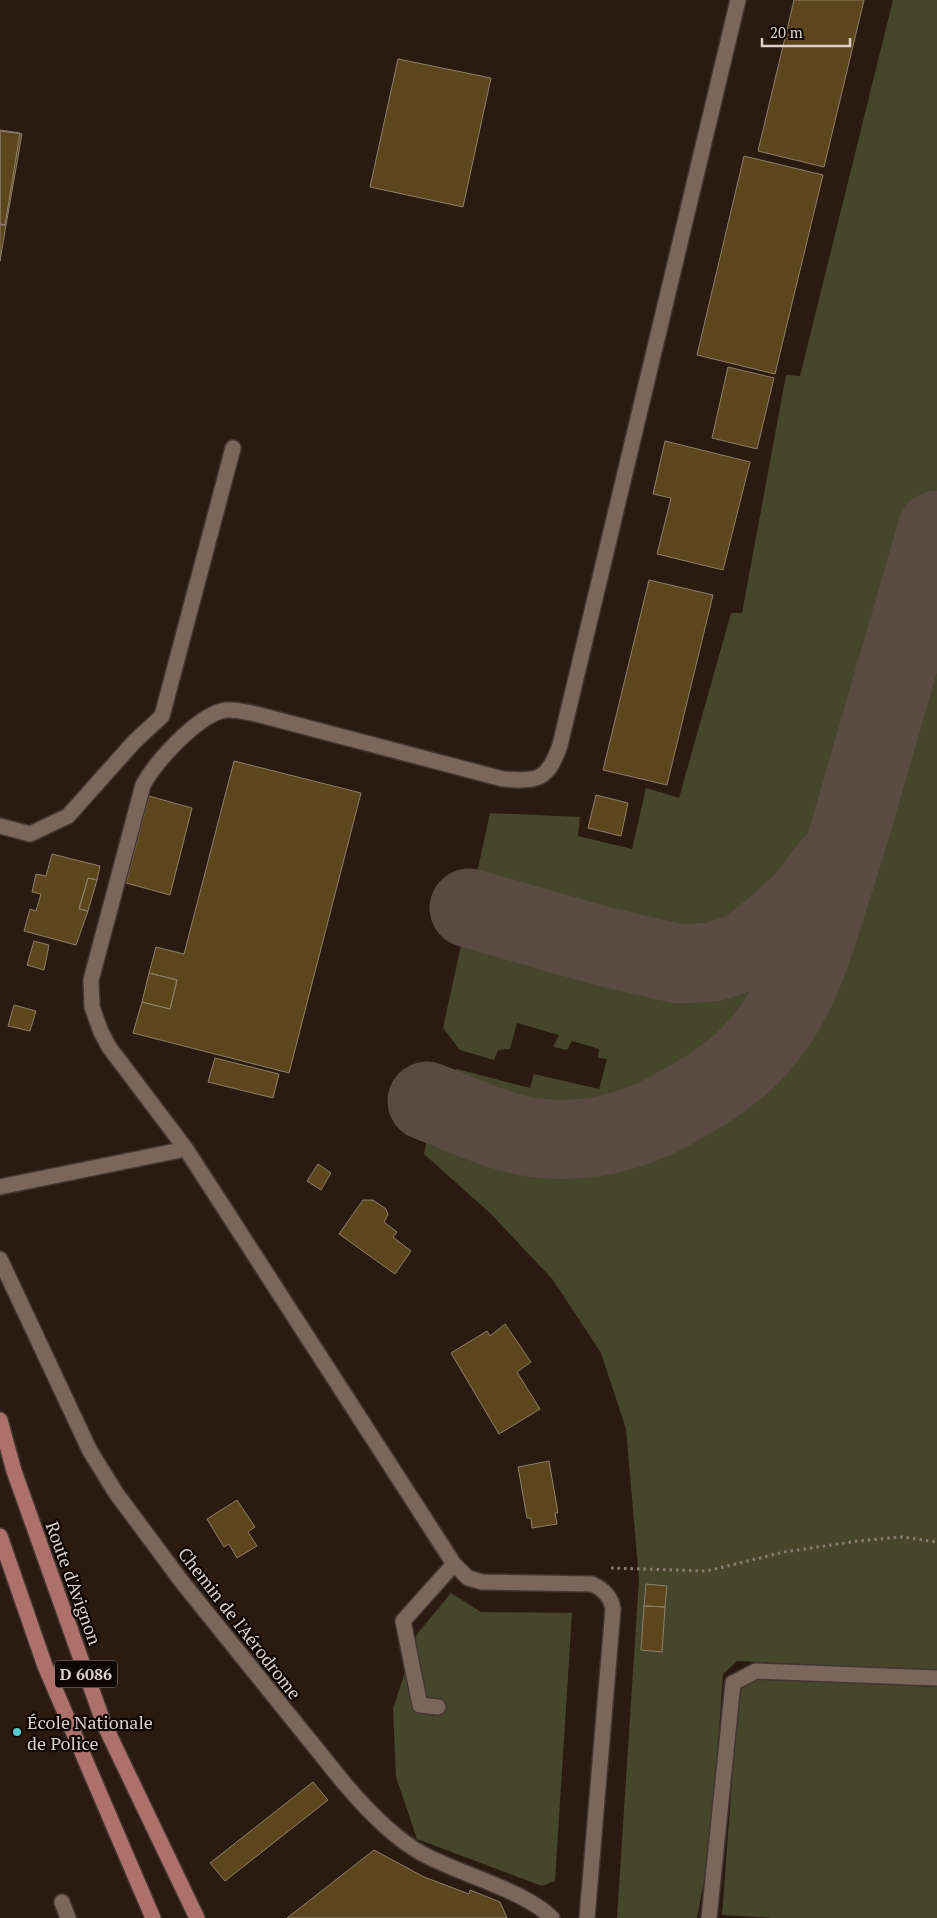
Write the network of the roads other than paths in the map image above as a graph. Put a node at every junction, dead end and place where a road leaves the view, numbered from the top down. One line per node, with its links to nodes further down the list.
1 (738, 0): 4 (street)
2 (233, 448): 3 (street)
3 (0, 826)
4 (186, 1149): 5 (street); 9 (street)
5 (0, 1187)
6 (0, 1259): 16 (street, Chemin de l'Aérodrome)
7 (0, 1420): 15 (main road, Route d'Avignon / D 6086)
8 (0, 1536): 14 (main road, D 6086)
9 (454, 1564): 11 (street); 17 (street)
10 (937, 1678): 18 (street)
11 (438, 1707)
12 (62, 1902): 13 (street)
13 (68, 1918)
14 (153, 1918)
15 (197, 1918)
16 (552, 1918)
17 (587, 1918)
18 (709, 1918)

